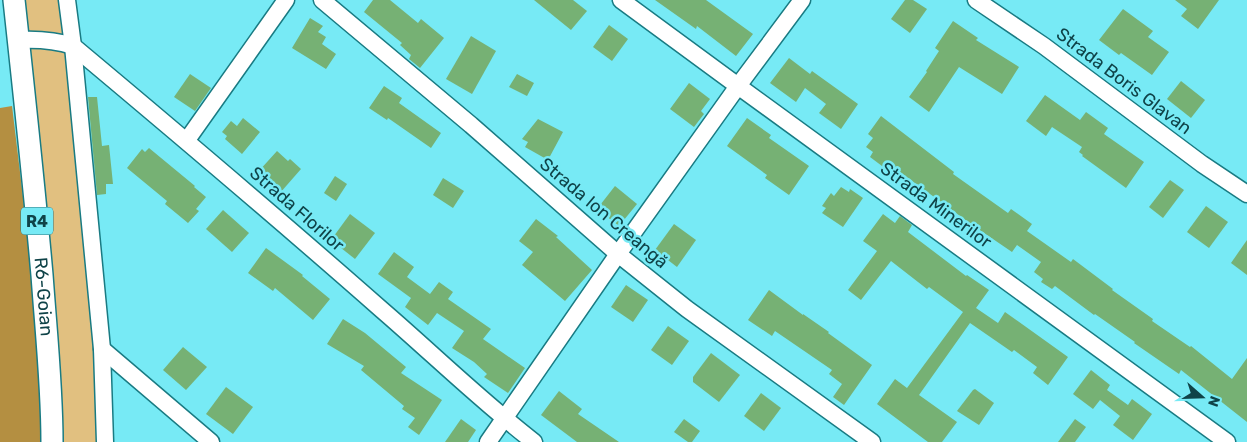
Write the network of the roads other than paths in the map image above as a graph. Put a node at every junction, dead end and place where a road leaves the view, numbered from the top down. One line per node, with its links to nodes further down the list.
1 (14, 0): 8 (main road, R6-Goian / R4)
2 (67, 0): 9 (street)
3 (286, 0): 11 (street)
4 (322, 0): 13 (street, Strada Ion Creangă)
5 (621, 0): 10 (street, Strada Minerilor)
6 (802, 0): 10 (street)
7 (976, 0): 12 (street, Strada Boris Glavan)
8 (18, 40): 9 (street, Strada Florilor); 16 (main road, R6-Goian / R4)
9 (73, 46): 11 (street, Strada Florilor); 14 (street)
10 (738, 86): 13 (street); 22 (street, Strada Minerilor)
11 (187, 140): 15 (street, Strada Florilor)
12 (1247, 194)
13 (618, 254): 15 (street); 21 (street, Strada Ion Creangă)
14 (102, 349): 17 (street); 18 (street)
15 (505, 419): 19 (street); 20 (street, Strada Florilor)
16 (52, 442)
17 (105, 442)
18 (210, 442)
19 (488, 442)
20 (534, 442)
21 (872, 442)
22 (1227, 442)

